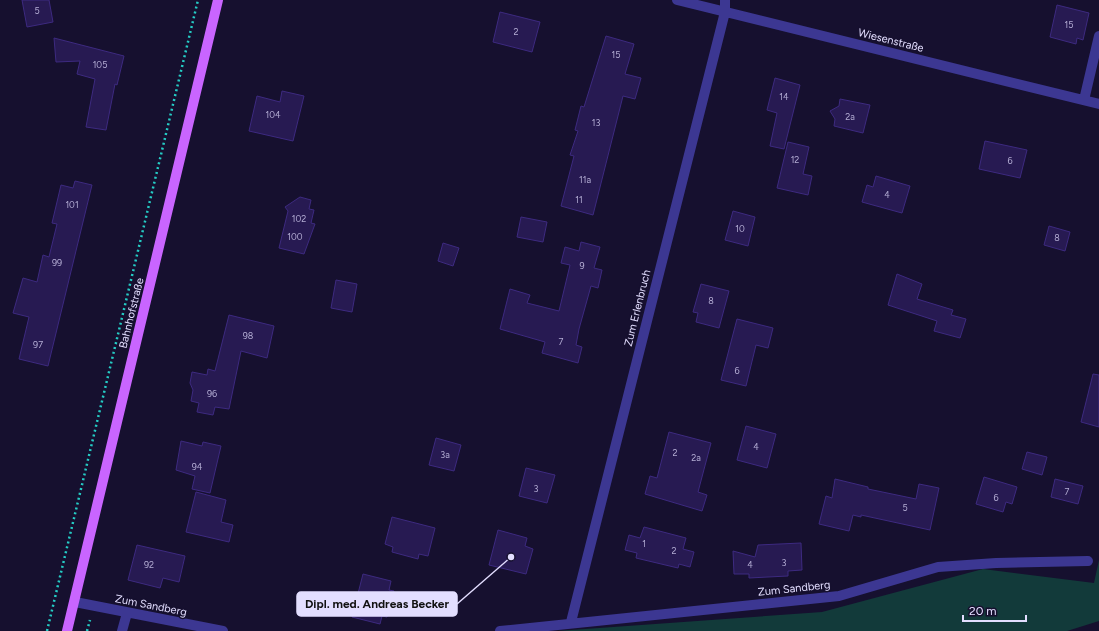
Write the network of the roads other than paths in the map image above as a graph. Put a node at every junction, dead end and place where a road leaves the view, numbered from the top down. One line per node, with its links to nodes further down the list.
1 (218, 0): 9 (main road, Bahnhofstraße)
2 (677, 0): 4 (street, Wiesenstraße)
3 (725, 0): 4 (street, Zum Erlenbruch)
4 (725, 12): 6 (street, Wiesenstraße); 11 (street, Zum Erlenbruch)
5 (1099, 36): 6 (street)
6 (1084, 100): 7 (street, Wiesenstraße)
7 (1099, 104)
8 (1088, 561): 11 (street, Zum Sandberg)
9 (75, 602): 10 (street, Zum Sandberg); 12 (main road, Bahnhofstraße)
10 (127, 614): 13 (street); 14 (street, Zum Sandberg)
11 (571, 622): 15 (street, Zum Sandberg)
12 (67, 631)
13 (122, 631)
14 (223, 631)
15 (500, 631)

